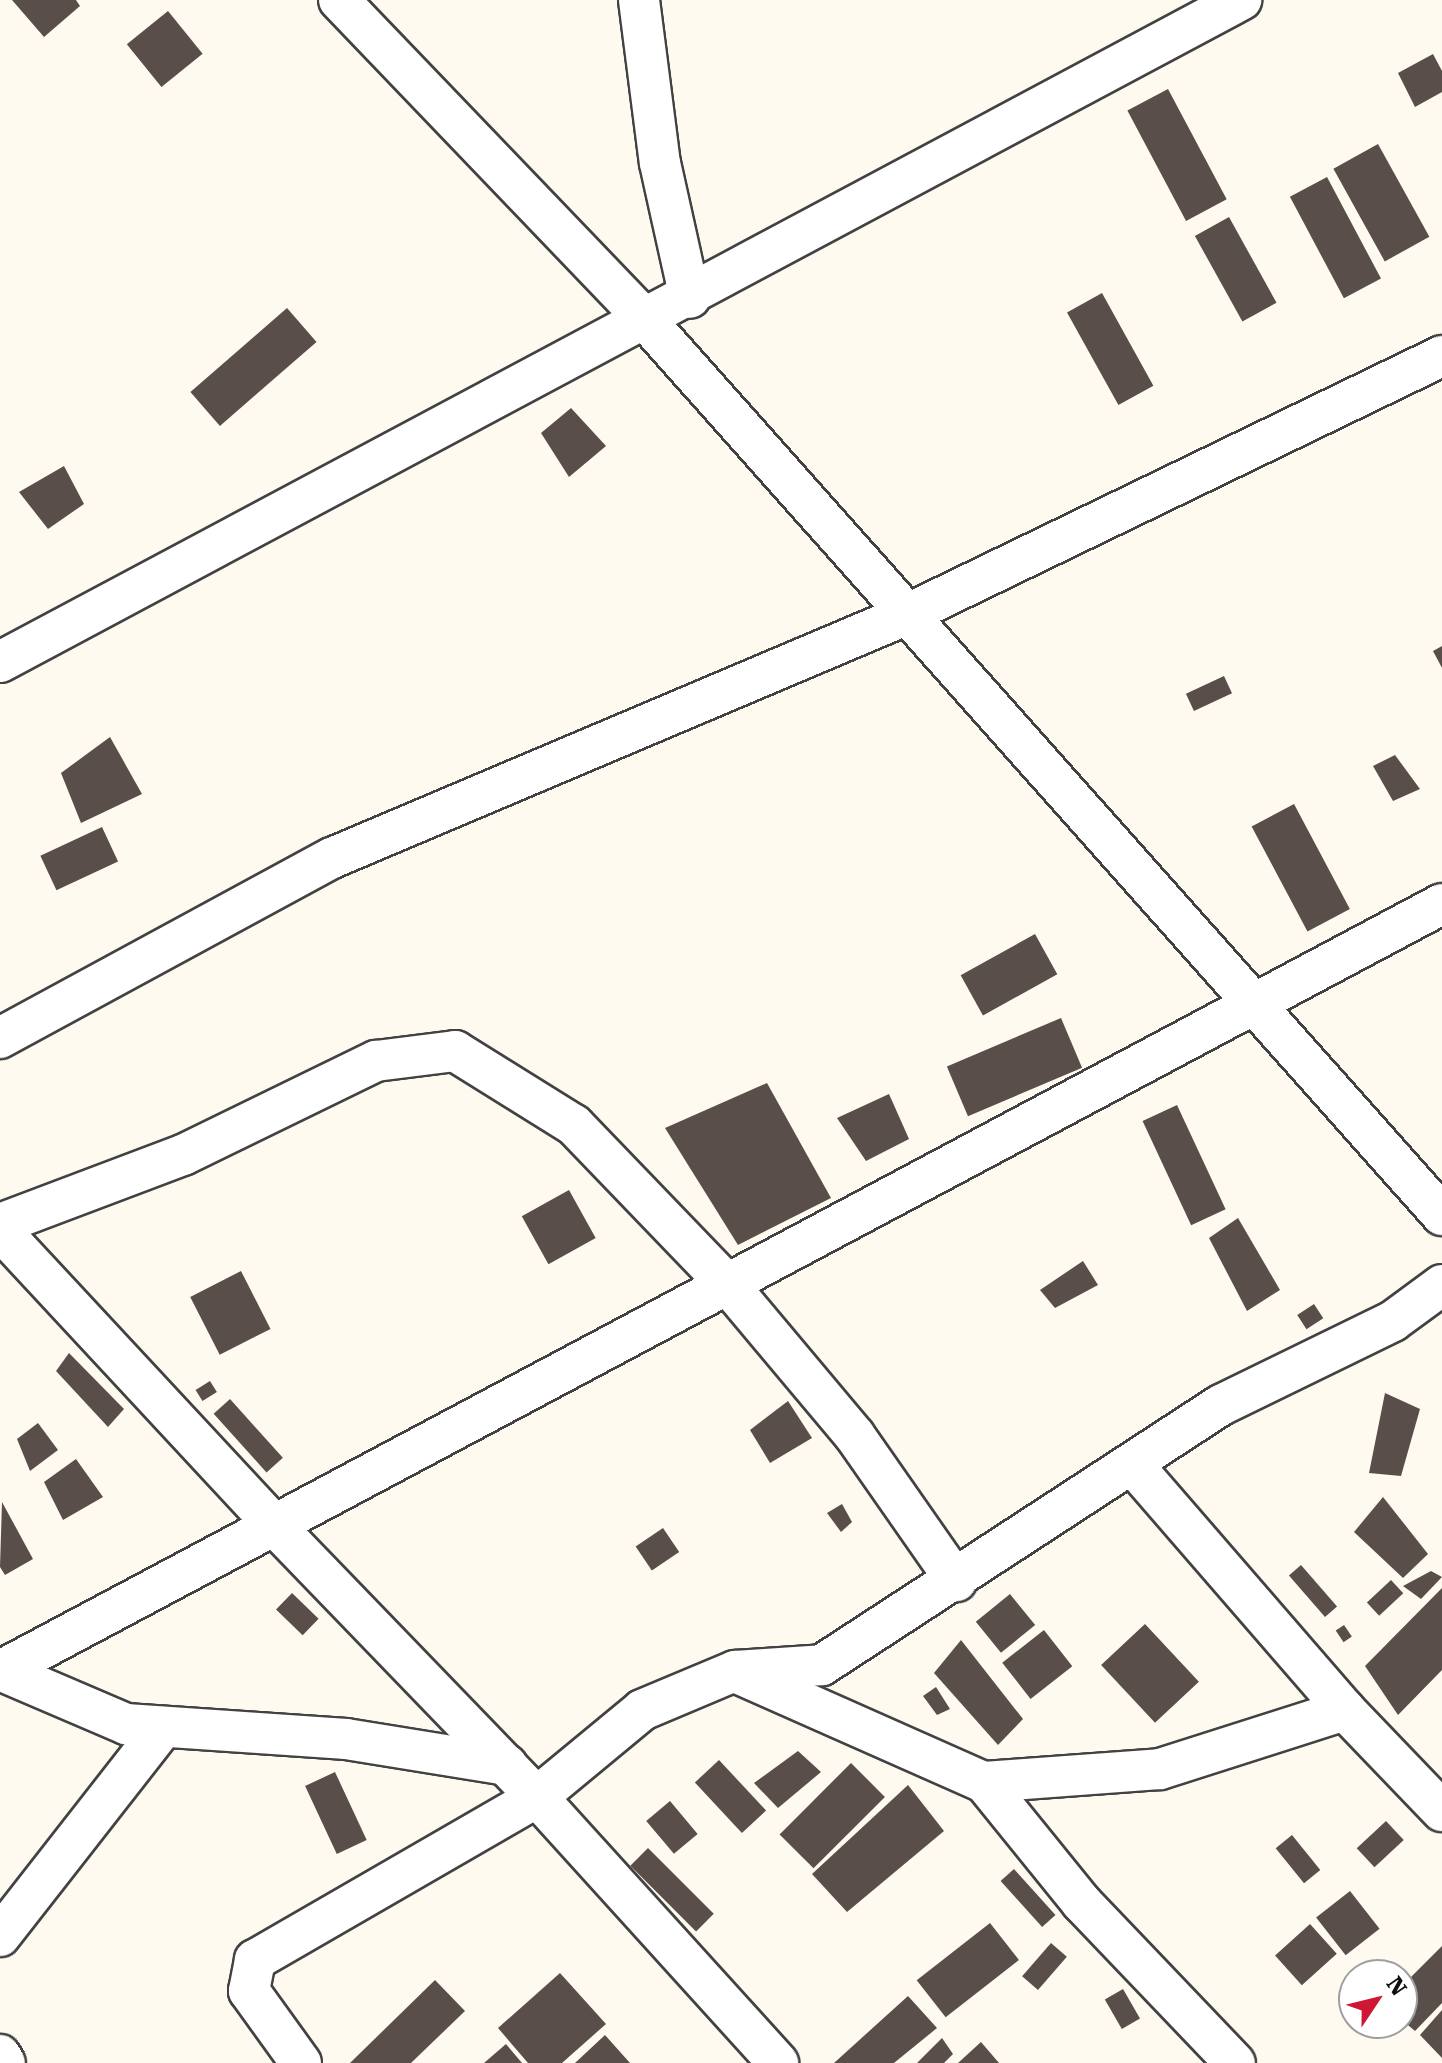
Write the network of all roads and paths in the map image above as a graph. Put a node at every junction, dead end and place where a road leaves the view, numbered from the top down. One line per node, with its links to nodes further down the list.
1 (339, 0): 5 (street)
2 (639, 0): 4 (street)
3 (1241, 0): 4 (street)
4 (690, 298): 5 (street)
5 (643, 317): 7 (street); 8 (street)
6 (1442, 356): 7 (street)
7 (908, 614): 10 (street); 11 (street)
8 (0, 662)
9 (1442, 904): 10 (street)
10 (1252, 1001): 12 (street); 15 (street)
11 (0, 1038)
12 (1442, 1215)
13 (0, 1227): 15 (street); 17 (street)
14 (1442, 1285): 16 (street)
15 (730, 1287): 17 (street); 18 (street)
16 (1132, 1464): 18 (street); 21 (street)
17 (275, 1526): 19 (street); 23 (street)
18 (956, 1581): 20 (street)
19 (0, 1670): 22 (street)
20 (735, 1671): 24 (street); 25 (street)
21 (1345, 1710): 24 (street); 26 (street)
22 (163, 1727): 23 (street); 27 (street)
23 (507, 1765): 25 (street)
24 (984, 1782): 32 (street)
25 (537, 1797): 30 (street); 31 (street)
26 (1442, 1811)
27 (0, 1936)
28 (0, 2055): 29 (street)
29 (5, 2063)
30 (301, 2063)
31 (778, 2063)
32 (1235, 2063)

